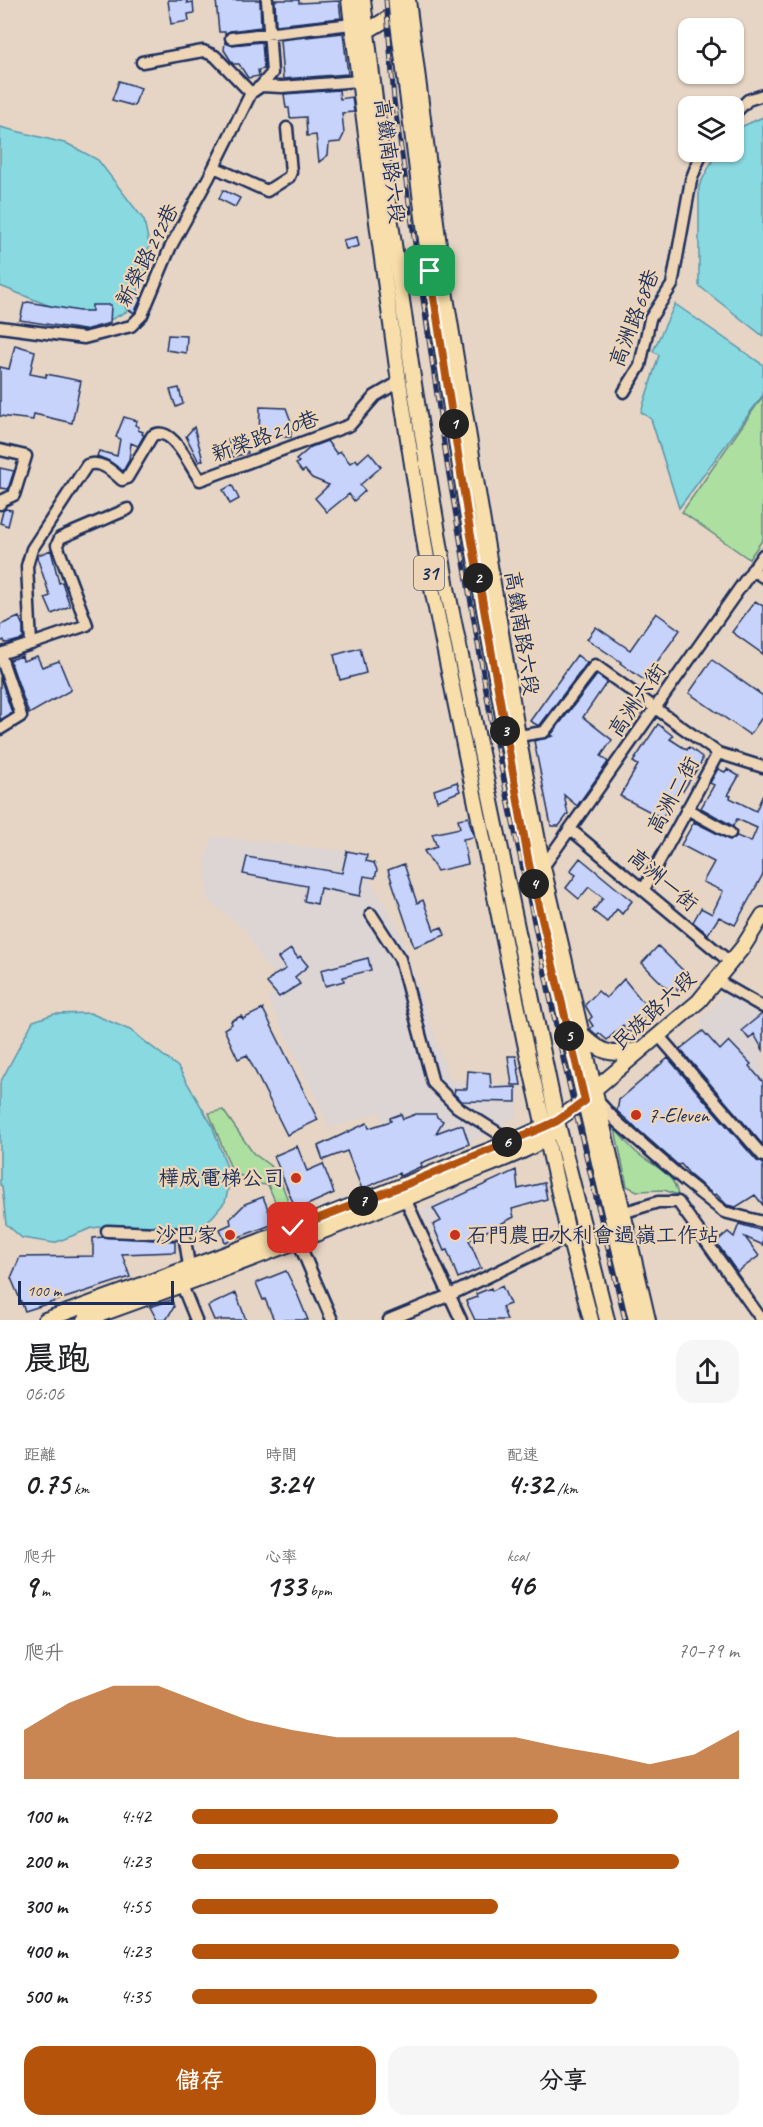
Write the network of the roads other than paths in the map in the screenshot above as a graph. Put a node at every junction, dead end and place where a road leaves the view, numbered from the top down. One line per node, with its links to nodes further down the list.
1 (267, 0): 7 (street)
2 (349, 0): 5 (main road, 高鐵南路六段 / 31)
3 (363, 0): 6 (main road, 高鐵南路六段 / 31)
4 (402, 4): 6 (main road); 24 (main road, 高鐵南路六段 / 31); 28 (main road, 高鐵南路六段 / 31)
5 (352, 24): 7 (street); 10 (main road, 高鐵南路六段 / 31)
6 (367, 31): 30 (main road, 高鐵南路六段 / 31)
7 (269, 34): 8 (street); 11 (street)
8 (231, 38)
9 (142, 62): 12 (street)
10 (358, 81): 11 (street); 19 (main road, 高鐵南路六段 / 31)
11 (261, 86): 12 (street)
12 (250, 93): 17 (street, 新榮路292巷)
13 (763, 94): 14 (street)
14 (744, 104)
15 (287, 128): 17 (street)
16 (698, 162): 20 (street, 高洲路68巷)
17 (214, 167): 18 (street, 新榮路292巷)
18 (0, 327)
19 (399, 382): 25 (main road, 高鐵南路六段 / 31); 31 (street, 新榮路210巷)
20 (624, 392)
21 (0, 450): 22 (street)
22 (0, 504)
23 (128, 509): 31 (street)
24 (467, 513): 28 (main road); 52 (main road, 高鐵南路六段 / 31)
25 (424, 542): 30 (main road); 54 (main road, 高鐵南路六段 / 31)
26 (763, 555): 27 (street, 高洲六街)
27 (752, 570): 29 (street); 34 (street, 高洲六街)
28 (491, 572): 36 (main road, 高鐵南路六段 / 31)
29 (763, 577)
30 (447, 588): 53 (main road, 高鐵南路六段 / 31)
31 (31, 644): 32 (street)
32 (0, 654): 33 (street)
33 (5, 683): 35 (street)
34 (656, 708): 36 (street); 37 (street); 40 (street, 高洲六街)
35 (0, 729)
36 (518, 736): 42 (main road, 高鐵南路六段 / 31)
37 (718, 753): 38 (street); 39 (street, 高洲二街)
38 (763, 767)
39 (687, 809): 41 (street); 43 (street, 高洲二街)
40 (570, 829): 42 (street, 高洲六街); 43 (street, 高洲一街)
41 (730, 833)
42 (543, 867): 50 (main road, 高鐵南路六段 / 31)
43 (644, 888): 46 (street, 高洲一街)
44 (371, 914): 55 (street)
45 (763, 915): 46 (main road, 民族路六段)
46 (731, 963): 47 (main road, 民族路六段)
47 (717, 980): 48 (street); 49 (main road, 民族路六段)
48 (763, 1007)
49 (658, 1035): 51 (main road, 民族路六段); 57 (street)
50 (584, 1036): 51 (main road); 52 (main road, 高鐵南路六段 / 31)
51 (646, 1047): 52 (main road, 民族路六段)
52 (592, 1097): 53 (main road, 民族路六段); 58 (street); 61 (main road, 31); 76 (main road, 31)
53 (557, 1121): 54 (main road, 民族路六段); 75 (main road, 31)
54 (545, 1133): 55 (main road, 民族路六段); 56 (main road, 民族路六段); 65 (main road, 31)
55 (510, 1141): 56 (street); 59 (main road, 民族路六段)
56 (525, 1149): 59 (main road, 民族路六段)
57 (763, 1156)
58 (685, 1181): 60 (street); 62 (street)
59 (403, 1193): 64 (main road, 民族路六段); 67 (street)
60 (678, 1202): 61 (street); 78 (street)
61 (622, 1213): 77 (main road, 31)
62 (763, 1222)
63 (107, 1231): 66 (street)
64 (296, 1235): 66 (main road, 民族路六段); 71 (street)
65 (569, 1237): 67 (street); 74 (main road, 31)
66 (185, 1277): 68 (main road, 民族路六段); 69 (main road, 民族路六段); 70 (street)
67 (450, 1295): 72 (street); 73 (street)
68 (45, 1320)
69 (85, 1320)
70 (196, 1320)
71 (332, 1320)
72 (389, 1320)
73 (461, 1320)
74 (591, 1320)
75 (607, 1320)
76 (636, 1320)
77 (648, 1320)
78 (762, 1320)

